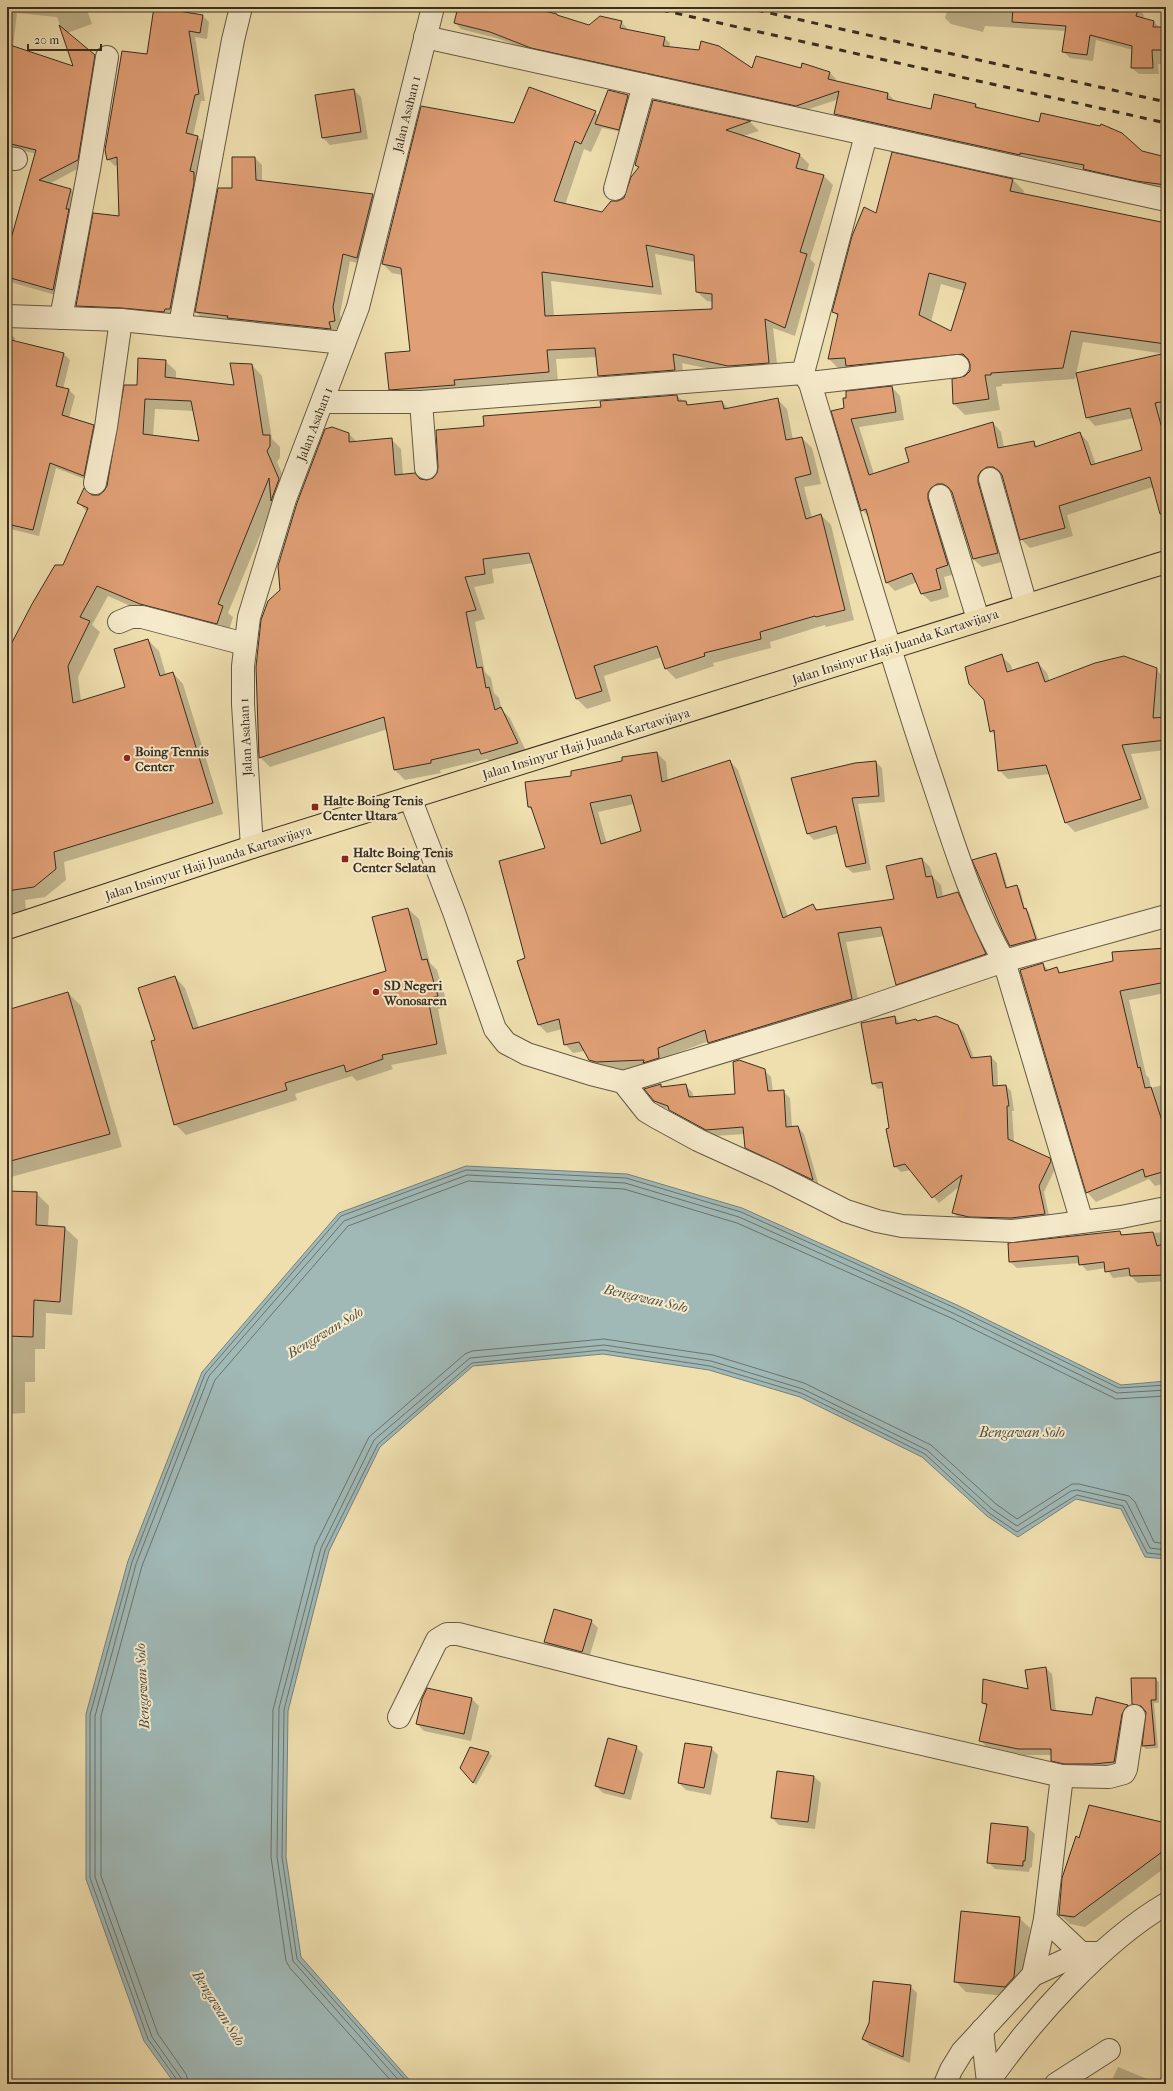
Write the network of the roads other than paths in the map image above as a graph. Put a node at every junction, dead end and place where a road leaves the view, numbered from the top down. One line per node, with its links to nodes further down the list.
1 (241, 7): 12 (street)
2 (433, 7): 3 (street, Jalan Asahan 1)
3 (425, 38): 5 (street); 13 (street, Jalan Asahan 1)
4 (107, 57): 10 (street)
5 (644, 85): 6 (street); 7 (street)
6 (866, 135): 8 (street); 15 (street)
7 (615, 189)
8 (1166, 200)
9 (7, 316): 10 (street)
10 (61, 318): 11 (street)
11 (121, 320): 12 (street); 20 (street)
12 (180, 326): 13 (street)
13 (344, 343): 16 (street, Jalan Asahan 1)
14 (958, 366): 15 (street)
15 (806, 378): 17 (street); 27 (street)
16 (323, 402): 17 (street); 26 (street, Jalan Asahan 1)
17 (421, 402): 18 (street)
18 (426, 468)
19 (990, 479): 23 (street)
20 (95, 483)
21 (940, 496): 24 (street)
22 (1166, 562): 23 (main road, Jalan Insinyur Haji Juanda Kartawijaya)
23 (1026, 605): 24 (main road, Jalan Insinyur Haji Juanda Kartawijaya)
24 (978, 619): 27 (main road, Jalan Insinyur Haji Juanda Kartawijaya)
25 (118, 622): 26 (street)
26 (245, 644): 29 (street, Jalan Asahan 1)
27 (889, 648): 28 (main road, Jalan Insinyur Haji Juanda Kartawijaya); 32 (street)
28 (410, 798): 29 (main road, Jalan Insinyur Haji Juanda Kartawijaya); 33 (street)
29 (252, 847): 31 (main road, Jalan Insinyur Haji Juanda Kartawijaya)
30 (1166, 916): 32 (street)
31 (7, 928)
32 (1004, 961): 33 (street); 35 (street)
33 (623, 1082): 35 (street)
34 (1166, 1208): 35 (street)
35 (1082, 1222)
36 (1134, 1716): 38 (street)
37 (399, 1717): 38 (street)
38 (1062, 1776): 40 (street)
39 (1166, 1904): 41 (street)
40 (1045, 1919): 41 (street); 42 (street)
41 (1091, 1953): 42 (street); 45 (street)
42 (1033, 1975): 43 (street)
43 (982, 2030): 45 (street); 46 (street)
44 (1109, 2050): 47 (street)
45 (988, 2083)
46 (945, 2084)
47 (1056, 2084)

